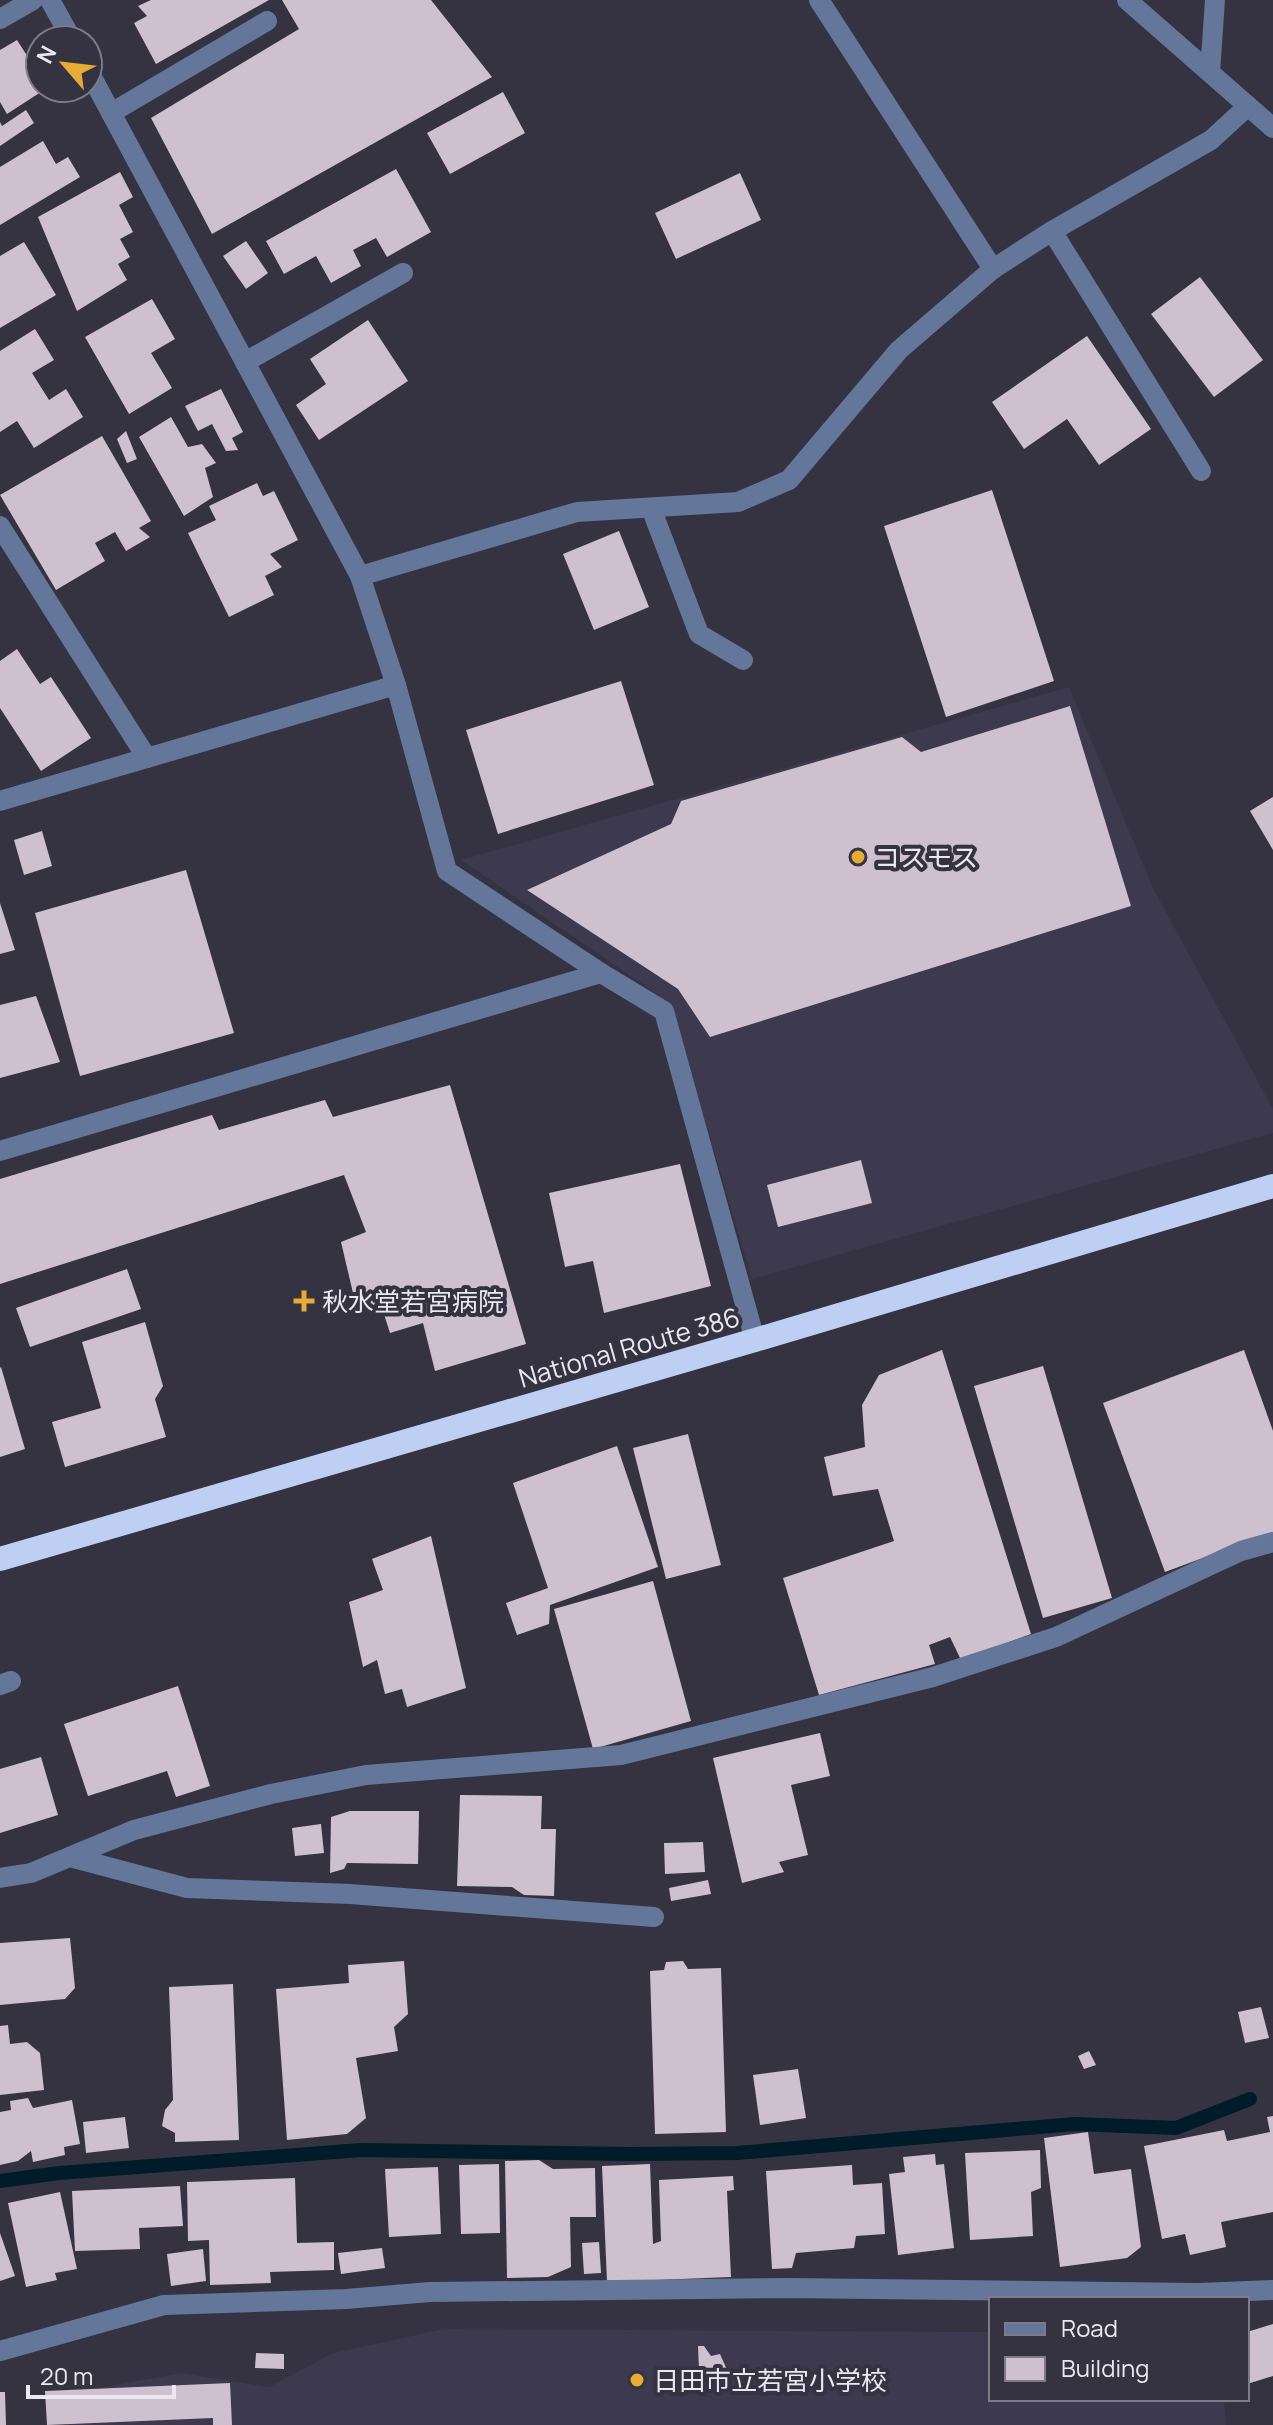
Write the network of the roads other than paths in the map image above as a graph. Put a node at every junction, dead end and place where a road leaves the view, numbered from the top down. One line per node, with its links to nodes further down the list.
1 (33, 0): 6 (street)
2 (50, 0): 8 (street)
3 (819, 0): 15 (street)
4 (1127, 0): 9 (street)
5 (1215, 0): 9 (street)
6 (0, 19)
7 (267, 21): 12 (street)
8 (63, 24)
9 (1210, 72): 11 (street)
10 (104, 100): 12 (street)
11 (1248, 106): 13 (street); 14 (street)
12 (111, 113): 17 (street)
13 (1273, 128)
14 (1052, 231): 15 (street); 18 (street)
15 (993, 269): 19 (street)
16 (403, 273): 17 (street)
17 (245, 362): 21 (street)
18 (1201, 471)
19 (651, 508): 21 (street); 22 (street)
20 (0, 526): 24 (street)
21 (360, 576): 23 (street)
22 (743, 660)
23 (396, 685): 24 (street); 26 (street)
24 (147, 758): 25 (street)
25 (0, 801)
26 (601, 973): 27 (street); 29 (street)
27 (0, 1151)
28 (1273, 1186): 29 (highway, National Route 386)
29 (755, 1340): 31 (highway, National Route 386)
30 (1273, 1542): 32 (street)
31 (0, 1559)
32 (70, 1857): 33 (street); 34 (street)
33 (0, 1878)
34 (654, 1917)
35 (1273, 2290): 36 (street)
36 (0, 2351)

